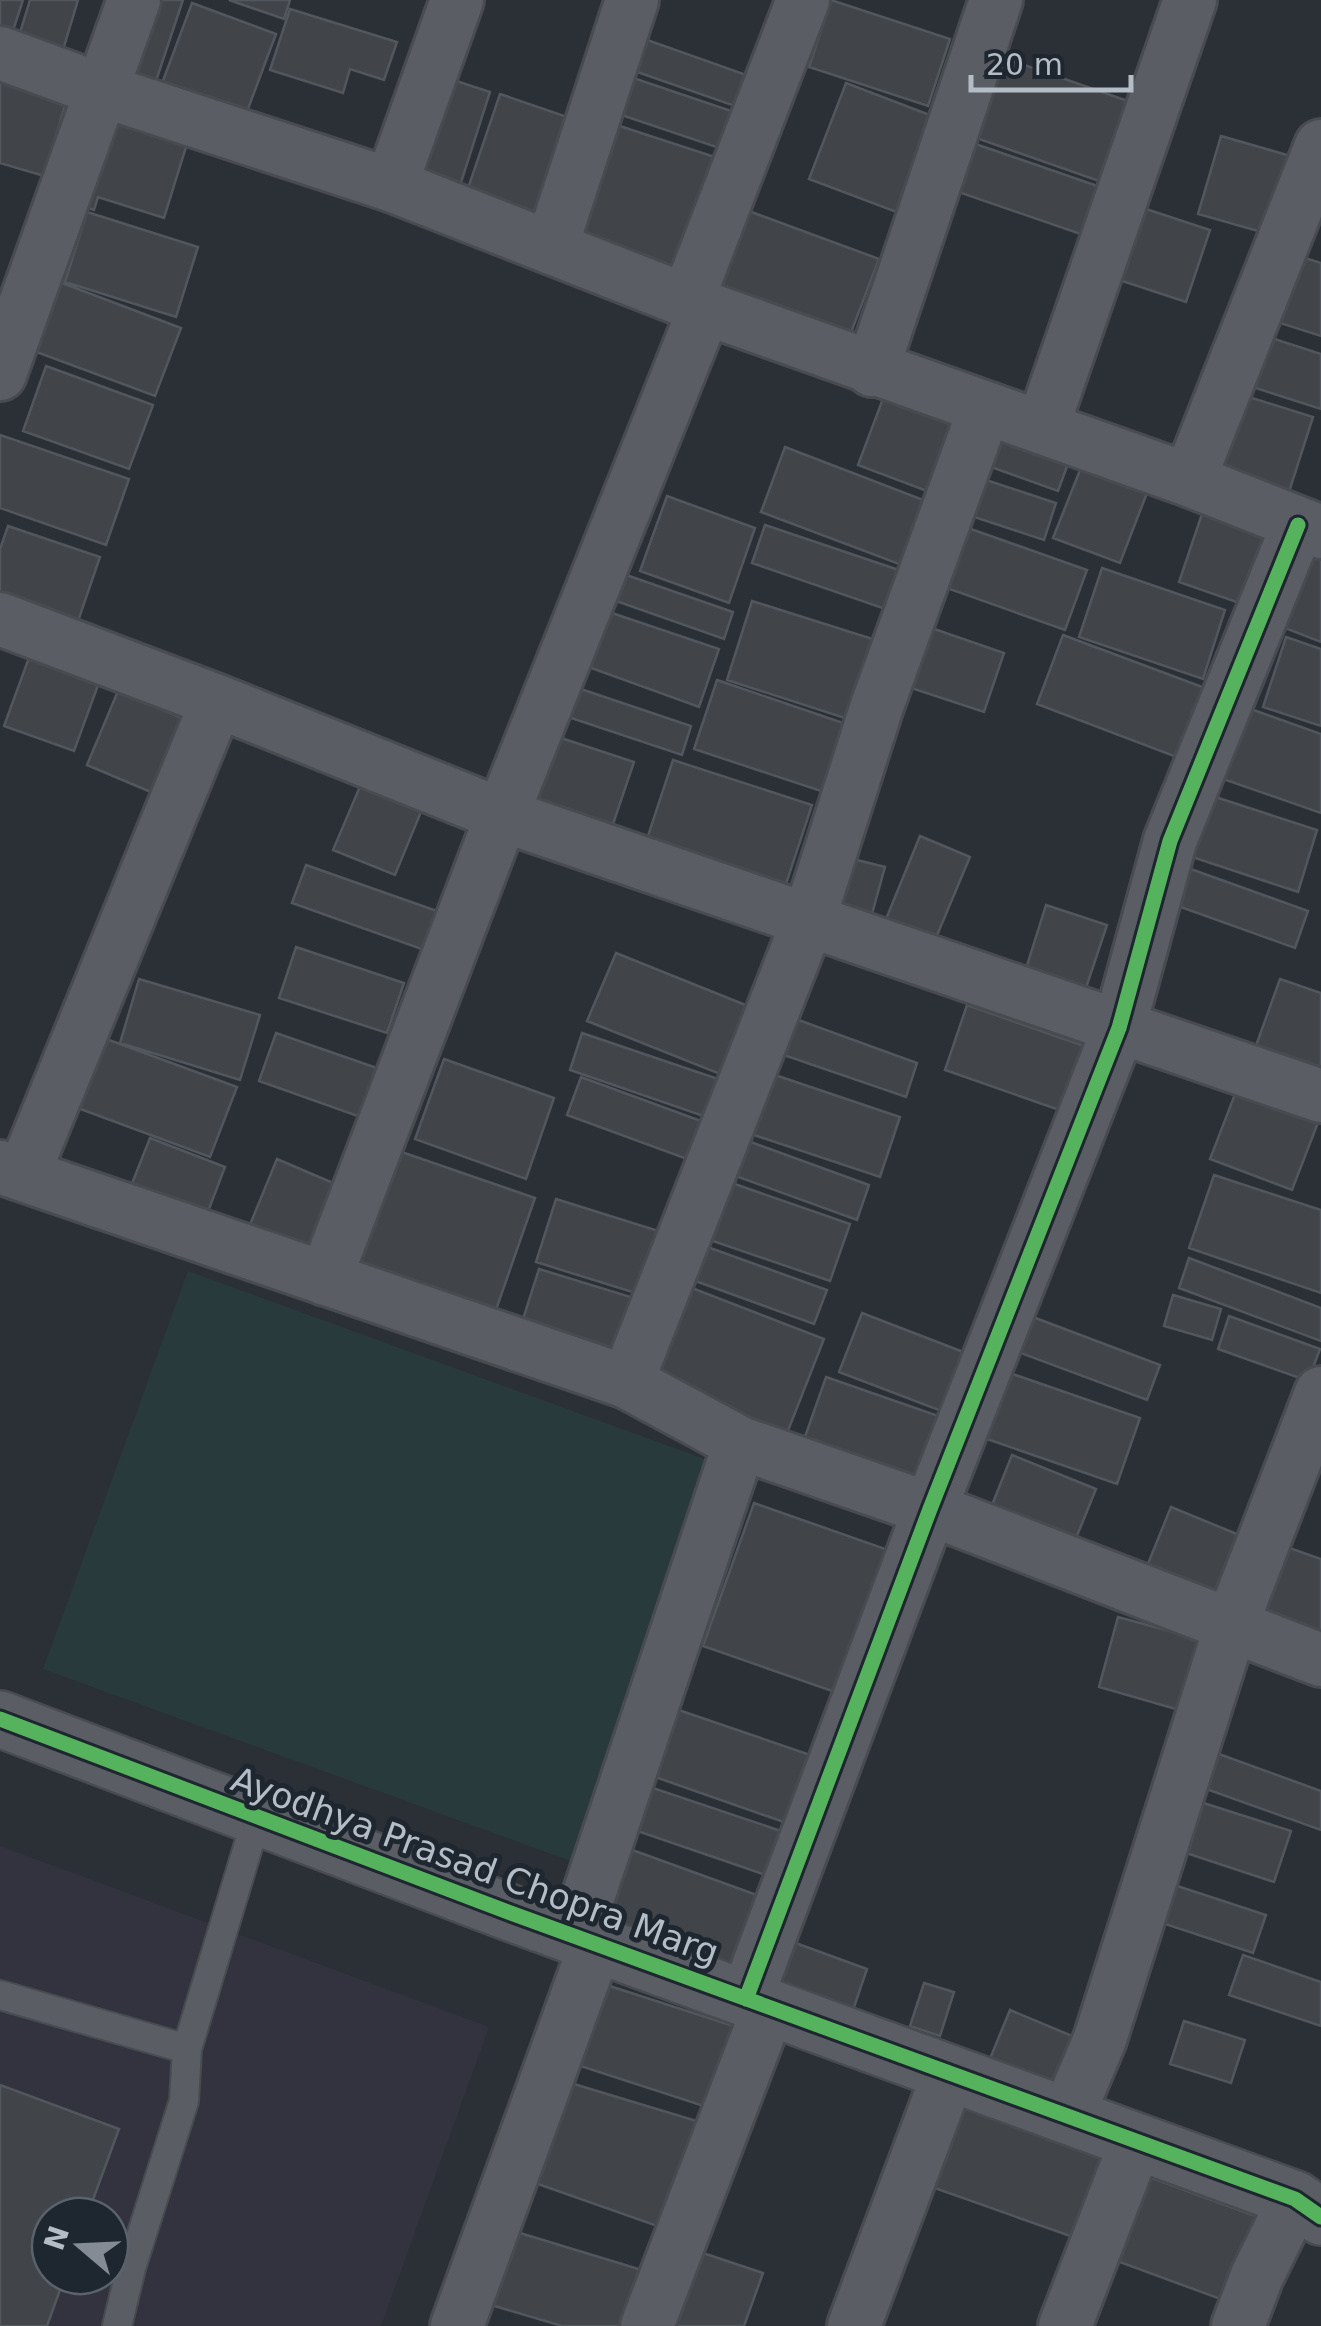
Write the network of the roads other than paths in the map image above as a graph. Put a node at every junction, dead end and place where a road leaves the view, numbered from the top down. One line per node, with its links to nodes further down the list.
1 (134, 0): 8 (street)
2 (457, 0): 10 (street)
3 (632, 0): 11 (street)
4 (802, 0): 12 (street)
5 (996, 0): 13 (street)
6 (1190, 0): 16 (street)
7 (0, 53): 8 (street)
8 (101, 90): 10 (street); 14 (street)
9 (1321, 146): 17 (street)
10 (392, 184): 11 (street)
11 (551, 248): 12 (street)
12 (696, 305): 13 (street); 21 (street)
13 (872, 370): 15 (street)
14 (0, 374)
15 (985, 408): 16 (street); 22 (street)
16 (1042, 428): 17 (street)
17 (1189, 480): 18 (street)
18 (1310, 529): 23 (street)
19 (0, 619): 20 (street)
20 (218, 701): 21 (street); 25 (street)
21 (502, 815): 22 (street); 26 (street)
22 (809, 918): 23 (street); 27 (street)
23 (1118, 1028): 24 (street); 30 (street)
24 (1321, 1096)
25 (12, 1170): 26 (street)
26 (325, 1278): 27 (street)
27 (627, 1382): 29 (street)
28 (1321, 1393): 31 (street)
29 (740, 1443): 30 (street); 35 (street)
30 (930, 1509): 31 (street); 37 (street)
31 (1230, 1626): 32 (street); 40 (street)
32 (1321, 1660)
33 (0, 1720): 34 (street, Ayodhya Prasad Chopra Marg)
34 (258, 1817): 35 (street, Ayodhya Prasad Chopra Marg); 38 (lane)
35 (585, 1940): 37 (street, Ayodhya Prasad Chopra Marg); 44 (street)
36 (0, 1995): 38 (lane)
37 (758, 2003): 39 (street, Ayodhya Prasad Chopra Marg); 45 (street)
38 (187, 2049): 43 (lane)
39 (949, 2073): 40 (street, Ayodhya Prasad Chopra Marg); 46 (street)
40 (1068, 2117): 41 (street, Ayodhya Prasad Chopra Marg)
41 (1136, 2142): 42 (street, Ayodhya Prasad Chopra Marg); 47 (street)
42 (1308, 2208): 48 (street)
43 (117, 2326)
44 (457, 2326)
45 (647, 2326)
46 (854, 2326)
47 (1065, 2326)
48 (1238, 2326)

